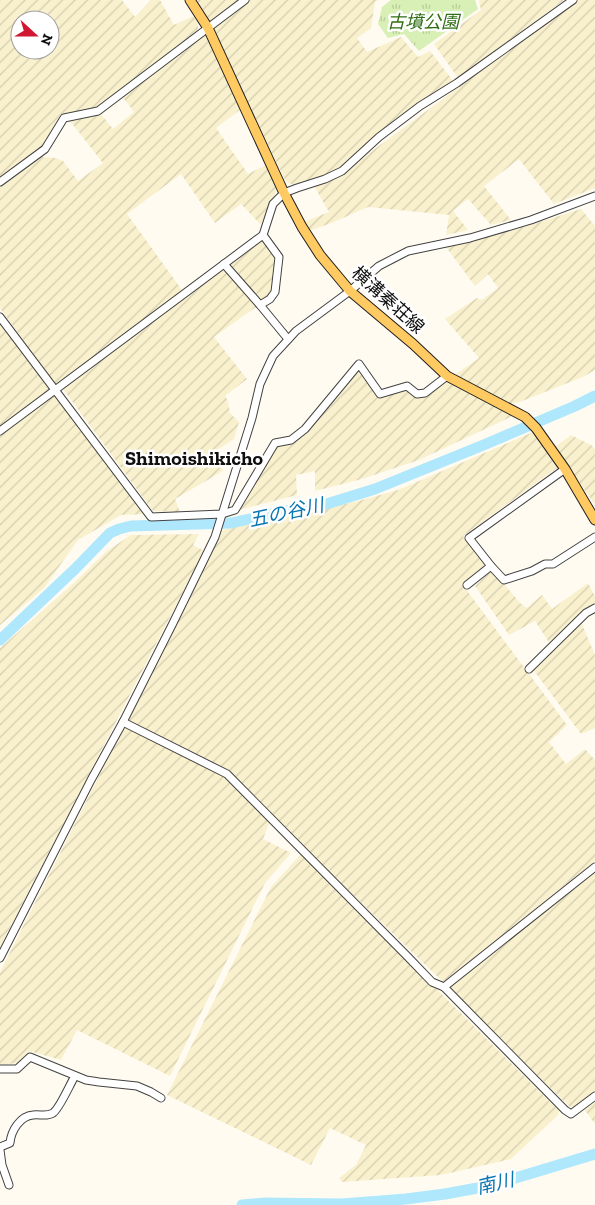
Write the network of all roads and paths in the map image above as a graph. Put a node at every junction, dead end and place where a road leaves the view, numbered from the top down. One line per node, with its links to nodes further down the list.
1 (190, 0): 4 (main road, 横溝秦荘線)
2 (246, 0): 4 (street)
3 (573, 0): 6 (street)
4 (208, 28): 5 (street); 6 (main road, 横溝秦荘線)
5 (0, 182)
6 (284, 193): 8 (street); 10 (main road, 横溝秦荘線)
7 (595, 196): 10 (street)
8 (264, 235): 9 (street); 11 (street)
9 (224, 264): 11 (street); 15 (street)
10 (350, 291): 13 (street); 14 (main road, 横溝秦荘線)
11 (260, 305): 13 (street)
12 (0, 317): 15 (street)
13 (288, 339): 18 (street)
14 (447, 376): 17 (main road, 横溝秦荘線); 18 (street)
15 (56, 390): 16 (street); 18 (street)
16 (0, 432)
17 (565, 469): 19 (main road, 横溝秦荘線); 21 (street)
18 (222, 514): 25 (street)
19 (593, 514)
20 (595, 537): 21 (street)
21 (491, 566): 22 (street)
22 (466, 585)
23 (595, 608): 24 (street)
24 (529, 668)
25 (123, 722): 27 (street); 28 (street)
26 (595, 867): 28 (street)
27 (0, 958)
28 (444, 987): 31 (street)
29 (0, 1069): 30 (street)
30 (75, 1076): 32 (street); 33 (street)
31 (595, 1096)
32 (161, 1098)
33 (0, 1148): 34 (street)
34 (9, 1186)

